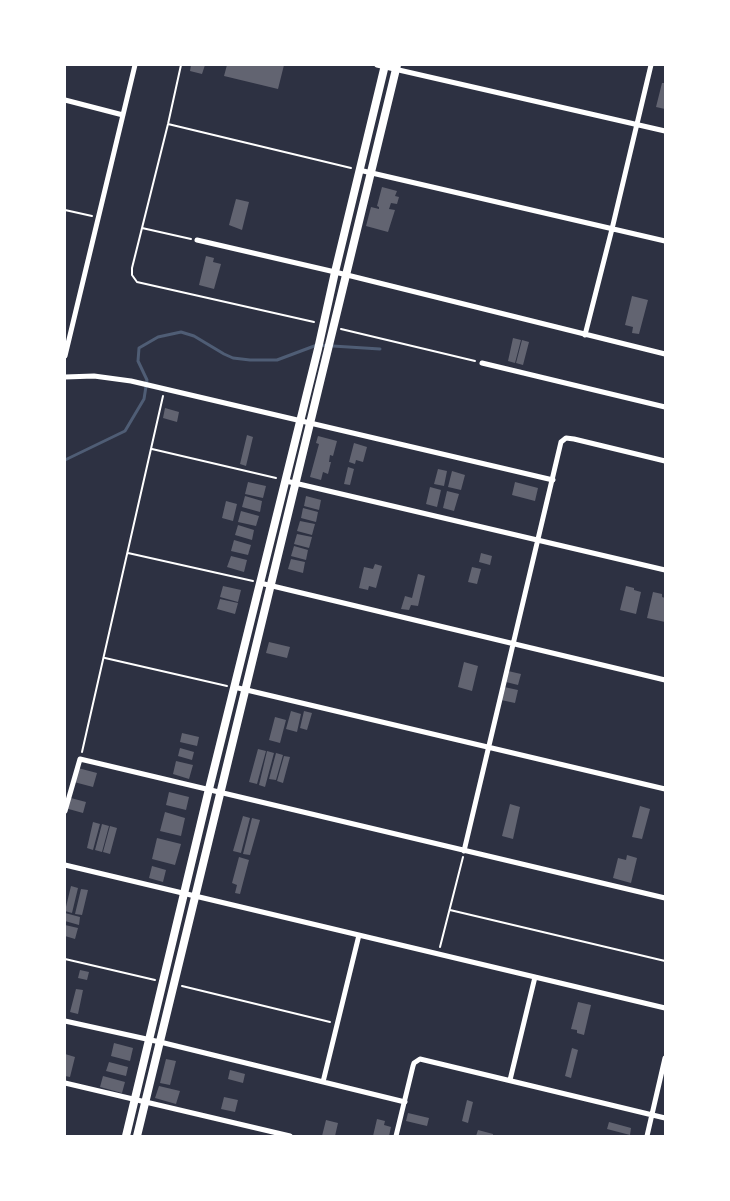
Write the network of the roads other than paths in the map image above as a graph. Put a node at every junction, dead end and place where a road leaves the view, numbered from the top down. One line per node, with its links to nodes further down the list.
1 (135, 65): 6 (street)
2 (650, 65): 7 (street)
3 (382, 66): 4 (street); 9 (street)
4 (397, 67): 7 (street); 10 (street)
5 (65, 100): 6 (street)
6 (123, 115): 18 (street)
7 (637, 124): 8 (street); 11 (street)
8 (665, 131)
9 (359, 170): 10 (street); 14 (street)
10 (370, 172): 11 (street); 15 (street)
11 (612, 229): 13 (street); 16 (street)
12 (197, 240): 14 (street)
13 (665, 241)
14 (335, 272): 15 (street); 22 (street)
15 (345, 275): 16 (street); 23 (street)
16 (585, 335): 17 (street)
17 (665, 354)
18 (65, 356)
19 (482, 363): 21 (street)
20 (65, 377): 22 (street)
21 (665, 407)
22 (300, 422): 23 (street); 26 (street)
23 (310, 424): 25 (street); 27 (street)
24 (665, 461): 25 (street)
25 (552, 480): 28 (street)
26 (286, 481): 27 (street); 30 (street)
27 (295, 483): 28 (street); 31 (street)
28 (538, 542): 29 (street); 32 (street)
29 (665, 570)
30 (260, 583): 31 (street); 34 (street)
31 (270, 586): 32 (street); 35 (street)
32 (514, 645): 33 (street); 36 (street)
33 (665, 680)
34 (234, 687): 35 (street); 37 (street)
35 (245, 690): 36 (street); 39 (street)
36 (488, 748): 38 (street); 41 (street)
37 (209, 789): 39 (street); 40 (street); 43 (street)
38 (665, 789)
39 (221, 792): 41 (street); 44 (street)
40 (65, 811)
41 (464, 850): 45 (street)
42 (65, 865): 43 (street)
43 (184, 892): 44 (street); 50 (street)
44 (196, 895): 46 (street); 51 (street)
45 (665, 898)
46 (359, 935): 47 (street); 54 (street)
47 (535, 977): 48 (street); 53 (street)
48 (665, 1008)
49 (65, 1021): 50 (street)
50 (149, 1040): 51 (street); 56 (street)
51 (160, 1042): 54 (street); 57 (street)
52 (665, 1058): 59 (street)
53 (510, 1080): 58 (street); 59 (street)
54 (323, 1082): 58 (street)
55 (65, 1083): 56 (street)
56 (135, 1100): 57 (street); 61 (street)
57 (145, 1102): 62 (street); 63 (street)
58 (405, 1102): 64 (street)
59 (652, 1115): 60 (street); 65 (street)
60 (665, 1118)
61 (126, 1136)
62 (137, 1136)
63 (290, 1136)
64 (396, 1136)
65 (647, 1136)

